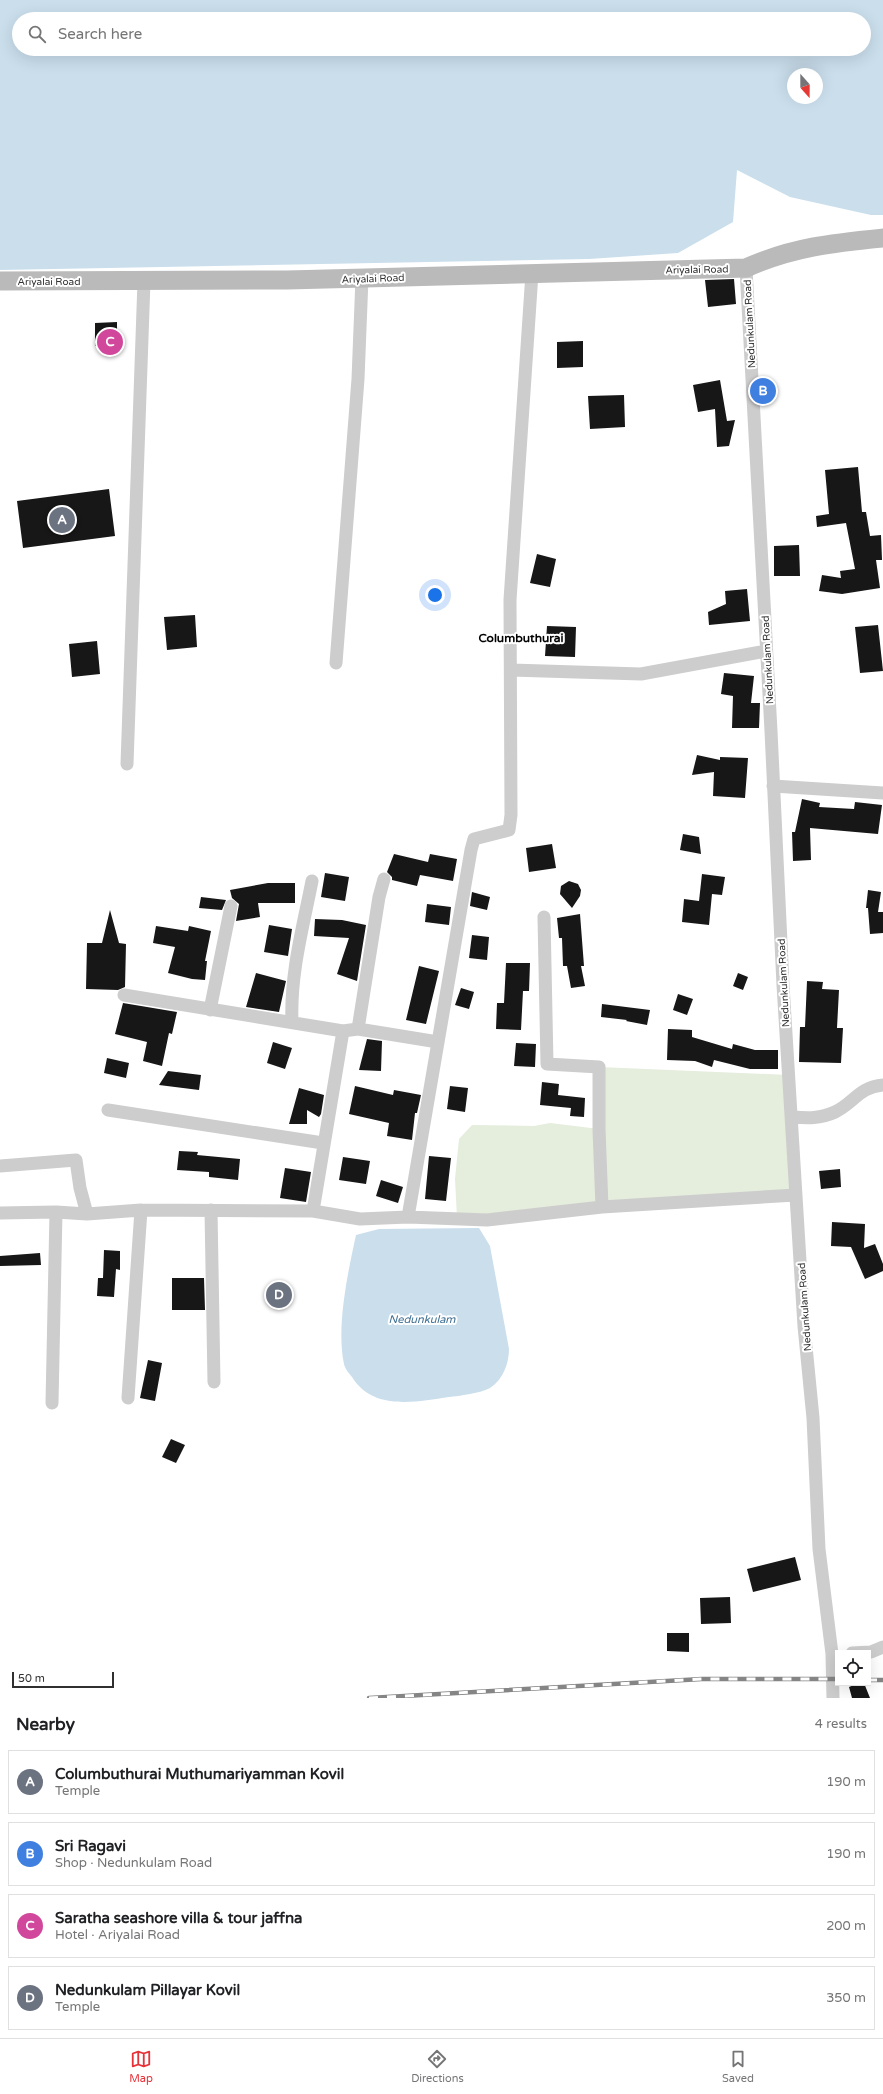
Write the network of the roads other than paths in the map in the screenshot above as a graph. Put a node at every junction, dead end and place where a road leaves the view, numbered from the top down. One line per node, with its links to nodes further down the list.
1 (883, 238): 2 (street)
2 (746, 268): 3 (street, Ariyalai Road); 7 (street, Nedunkulam Road)
3 (532, 273): 4 (street, Ariyalai Road); 9 (street)
4 (362, 278): 6 (street, Ariyalai Road); 8 (street)
5 (0, 281): 6 (street, Ariyalai Road)
6 (144, 281): 10 (street)
7 (766, 651): 9 (street); 11 (street, Nedunkulam Road)
8 (336, 663)
9 (511, 670): 22 (street)
10 (127, 764)
11 (773, 786): 12 (street); 25 (street, Nedunkulam Road)
12 (883, 793)
13 (384, 879): 20 (street)
14 (312, 880): 19 (street)
15 (231, 906): 18 (street)
16 (544, 917): 29 (street)
17 (124, 995): 18 (street)
18 (210, 1010): 19 (street)
19 (292, 1022): 21 (street)
20 (358, 1029): 21 (street); 22 (street)
21 (343, 1031): 26 (street)
22 (438, 1042): 36 (street)
23 (883, 1085): 25 (street)
24 (108, 1110): 26 (street)
25 (792, 1117): 28 (street, Nedunkulam Road)
26 (324, 1143): 32 (street)
27 (0, 1166): 35 (street)
28 (796, 1195): 29 (street); 42 (street, Nedunkulam Road)
29 (602, 1207): 36 (street)
30 (141, 1210): 31 (street); 35 (street); 38 (street)
31 (211, 1210): 32 (street); 37 (street)
32 (313, 1211): 36 (street)
33 (56, 1212): 34 (street); 35 (street); 39 (street)
34 (0, 1213)
35 (87, 1214)
36 (408, 1217)
37 (214, 1382)
38 (128, 1398)
39 (52, 1403)
40 (883, 1647): 41 (street)
41 (871, 1652)
42 (835, 1654): 43 (street, Nedunkulam Road)
43 (833, 1698)

